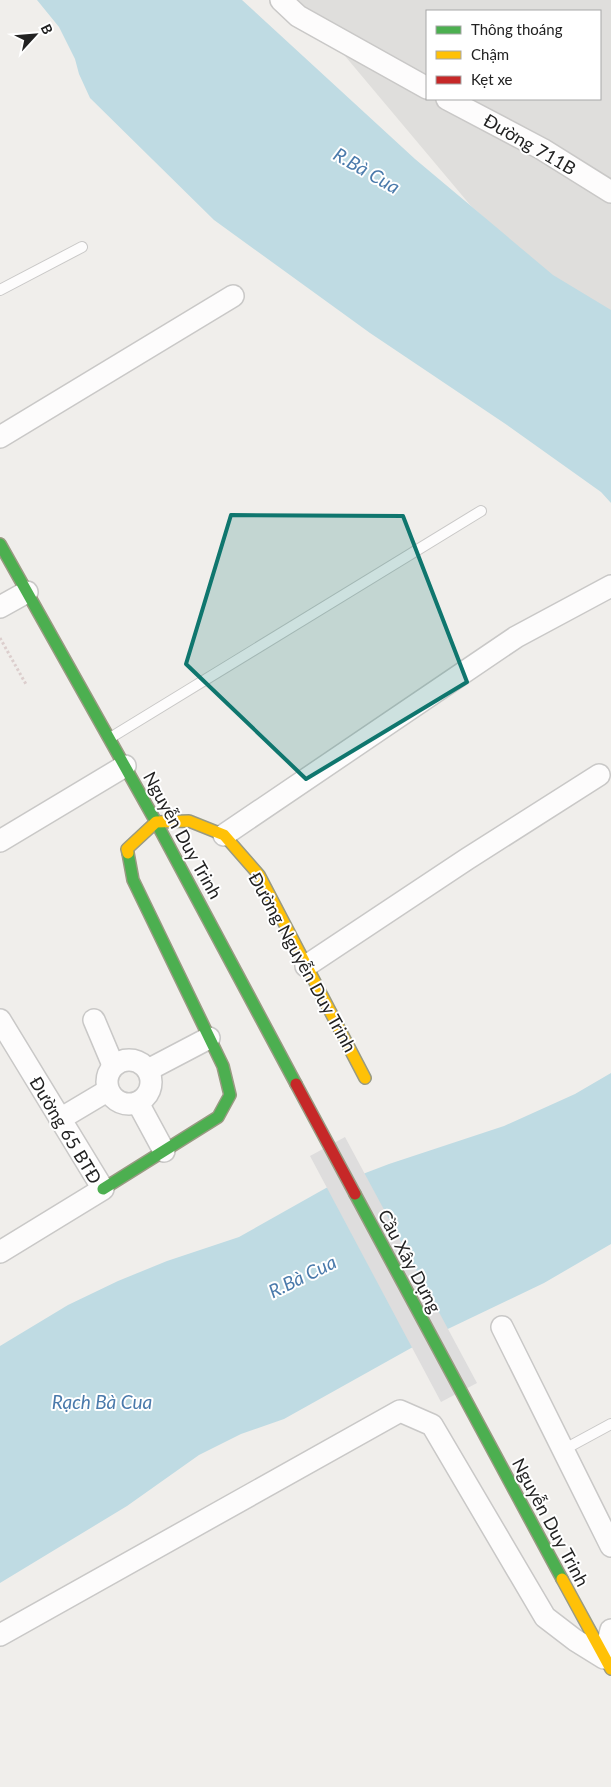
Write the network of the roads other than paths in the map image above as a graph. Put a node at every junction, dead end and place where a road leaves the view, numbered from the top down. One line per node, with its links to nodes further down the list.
1 (281, 0): 2 (street)
2 (426, 87)
3 (450, 100): 4 (street, Đường 711B)
4 (611, 192)
5 (82, 247): 6 (lane)
6 (0, 290)
7 (232, 296): 8 (street)
8 (0, 437)
9 (481, 511): 14 (lane)
10 (0, 544): 12 (main road, Nguyễn Duy Trinh)
11 (611, 586): 18 (street)
12 (27, 592): 13 (street); 14 (main road, Nguyễn Duy Trinh)
13 (0, 607)
14 (109, 739): 15 (main road, Nguyễn Duy Trinh)
15 (125, 766): 17 (main road, Nguyễn Duy Trinh); 19 (street)
16 (600, 775): 20 (street)
17 (156, 822): 18 (main road, Đường Nguyễn Duy Trinh); 23 (main road); 30 (main road, Nguyễn Duy Trinh)
18 (224, 835): 20 (main road, Đường Nguyễn Duy Trinh)
19 (0, 841)
20 (306, 966): 26 (main road, Đường Nguyễn Duy Trinh)
21 (0, 1020): 29 (street, Đường 65 BTĐ)
22 (94, 1020): 24 (street)
23 (209, 1038): 25 (street); 31 (main road)
24 (113, 1065): 25 (street); 27 (street)
25 (148, 1070): 28 (street)
26 (365, 1078)
27 (108, 1091): 28 (street); 29 (street)
28 (138, 1103): 31 (street)
29 (60, 1119): 32 (street, Đường 65 BTĐ)
30 (329, 1146): 35 (main road, Cầu Xây Dựng)
31 (164, 1151): 32 (main road)
32 (102, 1189): 33 (street, Đường 65 BTĐ)
33 (0, 1252)
34 (502, 1326): 37 (street)
35 (460, 1392): 41 (main road, Nguyễn Duy Trinh)
36 (611, 1424): 37 (lane)
37 (563, 1450): 38 (street)
38 (611, 1546)
39 (611, 1630): 41 (street)
40 (0, 1635): 41 (street)
41 (608, 1664)

